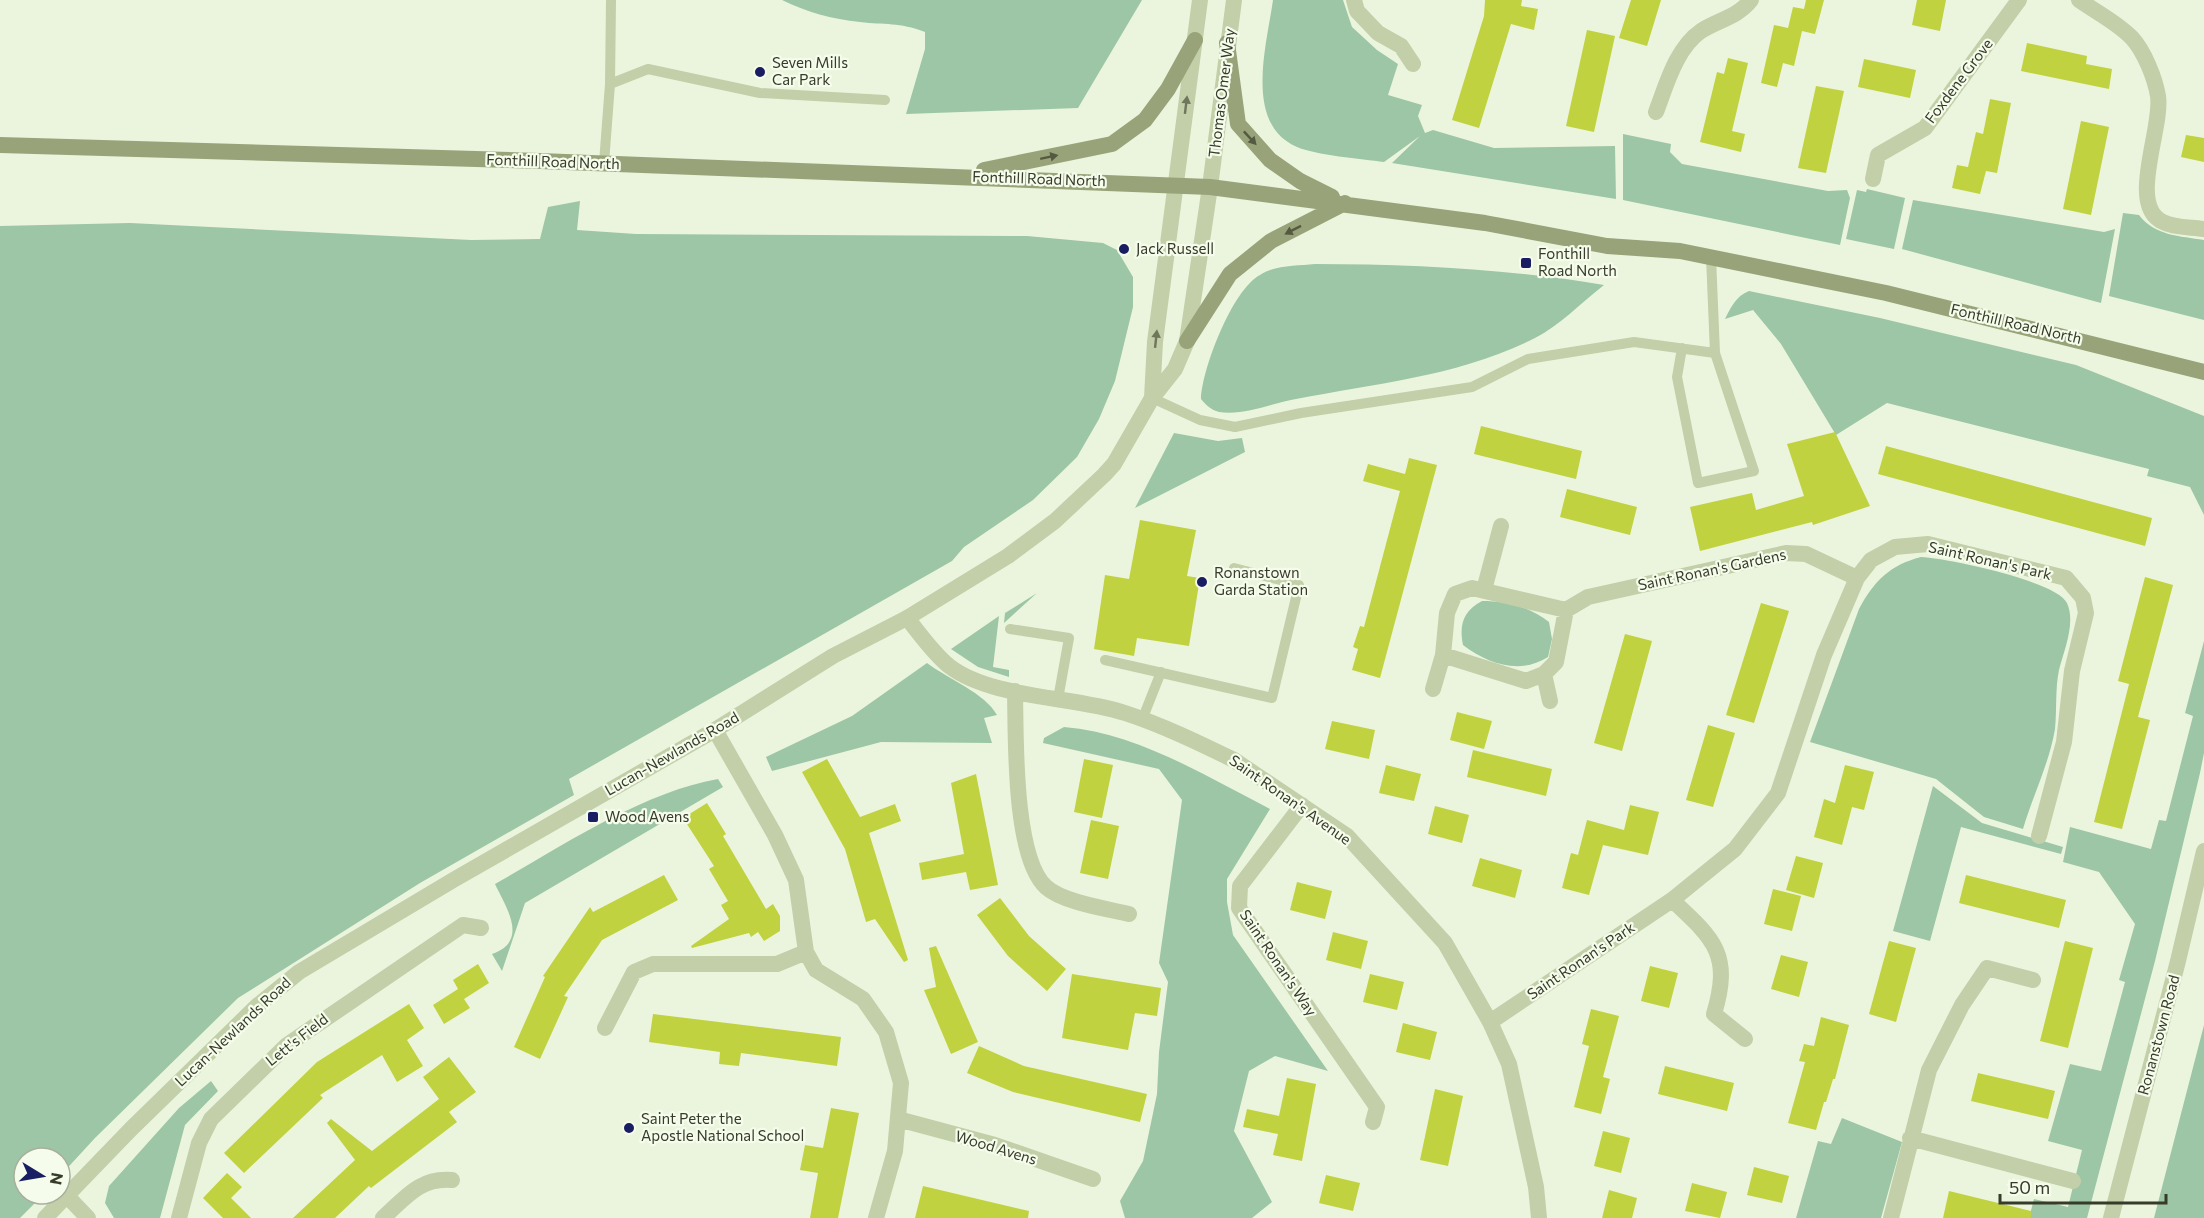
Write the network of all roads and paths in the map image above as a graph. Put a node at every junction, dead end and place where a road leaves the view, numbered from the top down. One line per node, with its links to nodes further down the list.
1 (610, 0): 11 (lane)
2 (1200, 0): 8 (street)
3 (1234, 0): 9 (street, Thomas Omer Way)
4 (1354, 0): 10 (street)
5 (1751, 0): 13 (street)
6 (2019, 0): 17 (street, Foxdene Grove)
7 (2079, 0): 21 (street)
8 (1195, 40): 16 (main road, one-way to 8); 18 (street, one-way to 8)
9 (1227, 43): 19 (street, Thomas Omer Way); 20 (main road, one-way to 20)
10 (1413, 64)
11 (610, 84): 12 (lane); 15 (lane)
12 (885, 100)
13 (1656, 112)
14 (0, 145): 15 (main road, Fonthill Road North)
15 (604, 163): 16 (main road, Fonthill Road North)
16 (951, 176): 18 (main road, Fonthill Road North)
17 (1873, 179)
18 (1177, 184): 19 (main road, Fonthill Road North); 27 (street, Lucan-Newlands Road, one-way to 18)
19 (1210, 187): 20 (main road, Fonthill Road North); 23 (street, Lucan-Newlands Road)
20 (1345, 203): 22 (main road, Fonthill Road North); 23 (main road, one-way to 23)
21 (2204, 229)
22 (1711, 257): 25 (lane); 26 (main road, Fonthill Road North)
23 (1187, 340): 27 (street, Lucan-Newlands Road)
24 (1682, 348): 25 (lane); 25 (lane); 27 (lane)
25 (1715, 353)
26 (2204, 372)
27 (1152, 398): 33 (street, Lucan-Newlands Road)
28 (1501, 526): 31 (street)
29 (1234, 568): 37 (lane)
30 (1857, 578): 32 (street, Saint Ronan's Gardens); 46 (street, Saint Ronan's Park); 48 (street, Saint Ronan's Park)
31 (1484, 590): 32 (street); 35 (street)
32 (1566, 610): 38 (street)
33 (907, 618): 40 (street, Saint Ronan's Avenue); 44 (street, Lucan-Newlands Road)
34 (1010, 629): 41 (lane)
35 (1443, 655): 38 (street); 39 (street)
36 (1105, 660): 37 (lane)
37 (1161, 672): 43 (lane)
38 (1545, 674): 42 (street)
39 (1433, 690)
40 (1016, 691): 41 (street, Saint Ronan's Avenue); 49 (street)
41 (1058, 699): 43 (street, Saint Ronan's Avenue)
42 (1550, 701)
43 (1142, 720): 45 (street, Saint Ronan's Avenue)
44 (716, 730): 51 (street); 62 (street, Lucan-Newlands Road)
45 (1302, 805): 53 (street, Saint Ronan's Avenue); 57 (street, Saint Ronan's Way)
46 (2038, 836)
47 (2204, 851): 72 (street, Ronanstown Road)
48 (1672, 900): 53 (street, Saint Ronan's Park); 55 (street)
49 (1129, 915)
50 (482, 928): 67 (street, Lett's Field)
51 (806, 952): 54 (street); 56 (street)
52 (2033, 980): 58 (street)
53 (1490, 1023): 70 (street, Saint Ronan's Avenue)
54 (605, 1028)
55 (1745, 1039)
56 (898, 1119): 59 (street, Wood Avens); 69 (street)
57 (1373, 1122)
58 (1910, 1138): 61 (street); 71 (street)
59 (1093, 1179)
60 (452, 1180): 68 (street)
61 (2073, 1181)
62 (72, 1191)
63 (72, 1201): 66 (street)
64 (57, 1206): 65 (street, Lucan-Newlands Road)
65 (45, 1218)
66 (88, 1218)
67 (179, 1218)
68 (383, 1218)
69 (876, 1218)
70 (1539, 1218)
71 (1891, 1218)
72 (2111, 1218)

